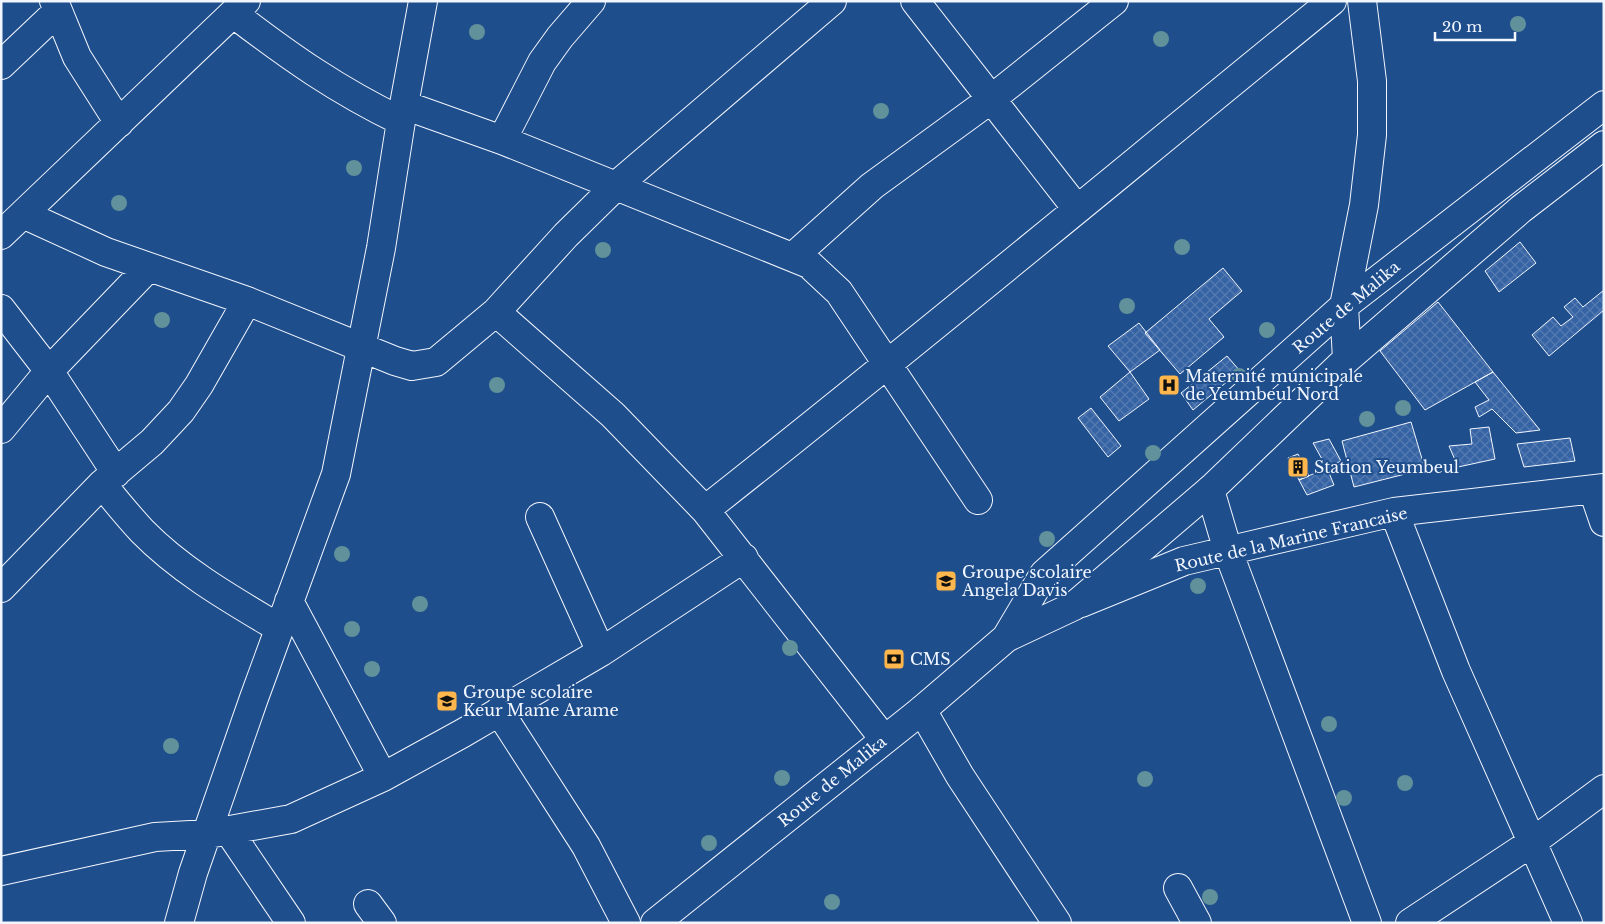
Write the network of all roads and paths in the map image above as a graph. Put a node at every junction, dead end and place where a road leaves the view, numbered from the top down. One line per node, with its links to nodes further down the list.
1 (424, 1): 13 (street)
2 (591, 1): 15 (street)
3 (832, 1): 17 (street)
4 (915, 1): 11 (street)
5 (1114, 1): 11 (street)
6 (1332, 1): 18 (street)
7 (1362, 1): 24 (street)
8 (56, 6): 10 (street); 14 (street)
9 (240, 8): 13 (street); 14 (street)
10 (1, 65)
11 (990, 100): 18 (street); 21 (street)
12 (1604, 104): 24 (street, Route de Malika)
13 (402, 113): 15 (street); 27 (street)
14 (119, 123): 19 (street)
15 (502, 140): 17 (street)
16 (1604, 145): 28 (street, Route de Malika)
17 (617, 185): 21 (street); 26 (street)
18 (1077, 208): 29 (street)
19 (23, 214): 20 (street); 22 (street)
20 (1, 235)
21 (794, 256): 29 (street)
22 (148, 268): 23 (street); 30 (street)
23 (247, 302): 27 (street); 32 (street)
24 (1344, 306): 28 (street); 46 (street, Route de Malika)
25 (1, 309): 30 (street)
26 (496, 312): 27 (street); 36 (street)
27 (361, 349): 43 (street)
28 (1347, 359): 34 (street, Route de Malika)
29 (889, 366): 35 (street); 36 (street)
30 (49, 371): 31 (street); 32 (street)
31 (1, 429)
32 (109, 479): 42 (street); 45 (street)
33 (1598, 489): 37 (street, Route de la Marine Francaise); 39 (street)
34 (1210, 490): 40 (street); 44 (street, Route de Malika)
35 (978, 500)
36 (705, 510): 41 (street)
37 (1394, 512): 40 (street, Route de la Marine Francaise); 54 (street)
38 (540, 517): 47 (street)
39 (1604, 522)
40 (1228, 551): 44 (street, Route de la Marine Francaise); 63 (street)
41 (744, 558): 47 (street); 50 (street)
42 (1, 588)
43 (289, 601): 45 (street); 51 (street)
44 (1074, 606): 46 (street, Route de Malika)
45 (280, 628): 53 (street)
46 (1006, 638): 48 (street, Route de Malika)
47 (600, 652): 49 (street)
48 (922, 710): 50 (street, Route de Malika); 61 (street)
49 (499, 711): 51 (street); 59 (street)
50 (884, 739): 60 (street, Route de Malika)
51 (382, 777): 53 (street)
52 (1604, 789): 54 (street)
53 (218, 832): 55 (street); 57 (street); 58 (street)
54 (1531, 843): 64 (street); 65 (street)
55 (1, 871)
56 (1178, 888): 62 (street)
57 (179, 923)
58 (291, 923)
59 (626, 923)
60 (655, 923)
61 (1057, 923)
62 (1197, 923)
63 (1367, 923)
64 (1410, 923)
65 (1568, 923)

